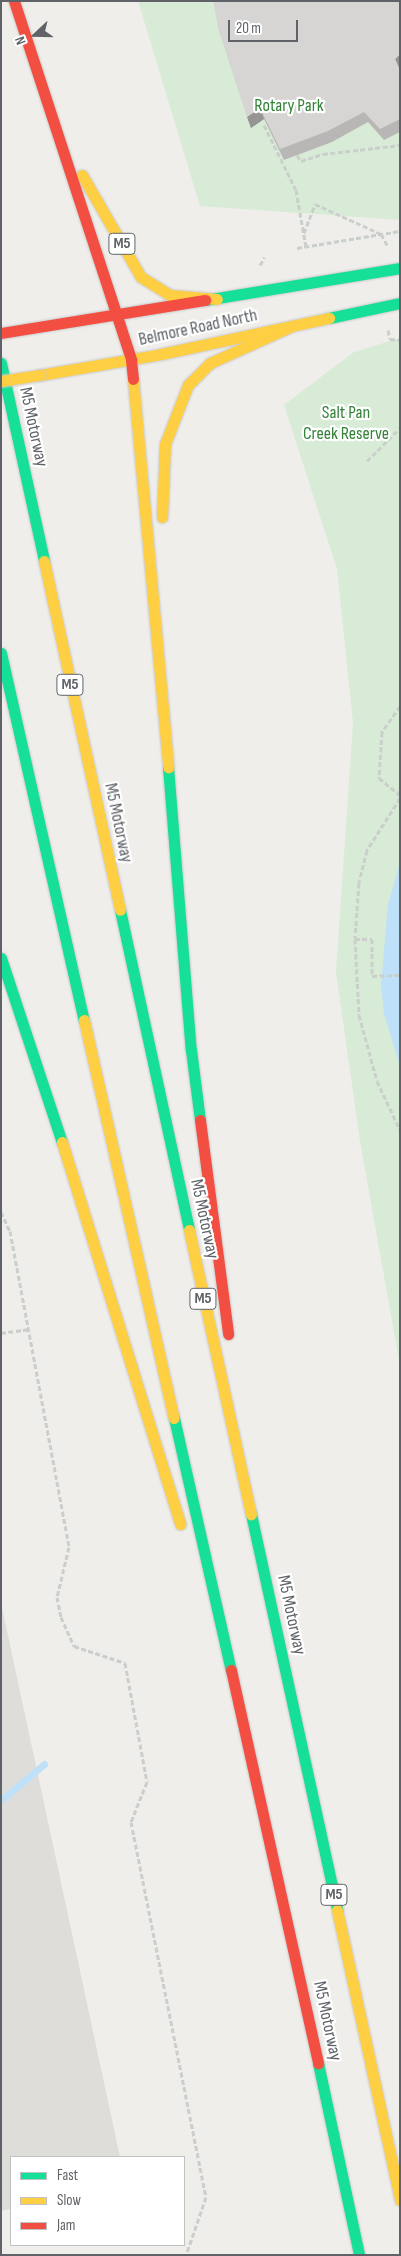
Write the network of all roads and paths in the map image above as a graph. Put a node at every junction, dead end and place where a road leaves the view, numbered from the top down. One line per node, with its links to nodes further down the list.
1 (14, 1): 3 (main road, M5)
2 (264, 125): 7 (path)
3 (62, 139): 12 (main road, M5); 14 (main road, M5)
4 (400, 144): 5 (path)
5 (297, 155)
6 (400, 230): 8 (path)
7 (304, 233): 8 (path); 9 (path)
8 (381, 234): 9 (path)
9 (306, 247): 10 (path)
10 (297, 248)
11 (400, 268): 12 (main road, Belmore Road North)
12 (217, 299): 14 (main road, Belmore Road North)
13 (400, 303): 16 (main road, Belmore Road North)
14 (116, 316): 17 (main road, Belmore Road North); 19 (main road, M5)
15 (386, 324): 18 (path)
16 (292, 326): 19 (main road, Belmore Road North); 24 (main road)
17 (1, 332)
18 (400, 340)
19 (131, 360): 21 (main road, Belmore Road North, bridge); 27 (main road)
20 (1, 363): 41 (main road, M5 Motorway / M5)
21 (1, 381)
22 (400, 428): 23 (path)
23 (367, 461)
24 (162, 530)
25 (161, 549): 27 (main road)
26 (1, 653): 42 (main road, M5 Motorway)
27 (160, 664): 37 (main road)
28 (400, 706): 29 (path)
29 (400, 796): 30 (path)
30 (355, 938): 32 (path); 33 (path)
31 (1, 958): 39 (main road)
32 (400, 975)
33 (400, 1130)
34 (1, 1212): 35 (path)
35 (28, 1329): 36 (path); 44 (path)
36 (1, 1333)
37 (230, 1348)
38 (236, 1386): 41 (main road)
39 (183, 1533)
40 (198, 1581): 42 (main road)
41 (267, 1590): 43 (main road, M5 Motorway / M5)
42 (244, 1733): 45 (main road, M5 Motorway)
43 (400, 2200)
44 (186, 2255)
45 (359, 2255)

